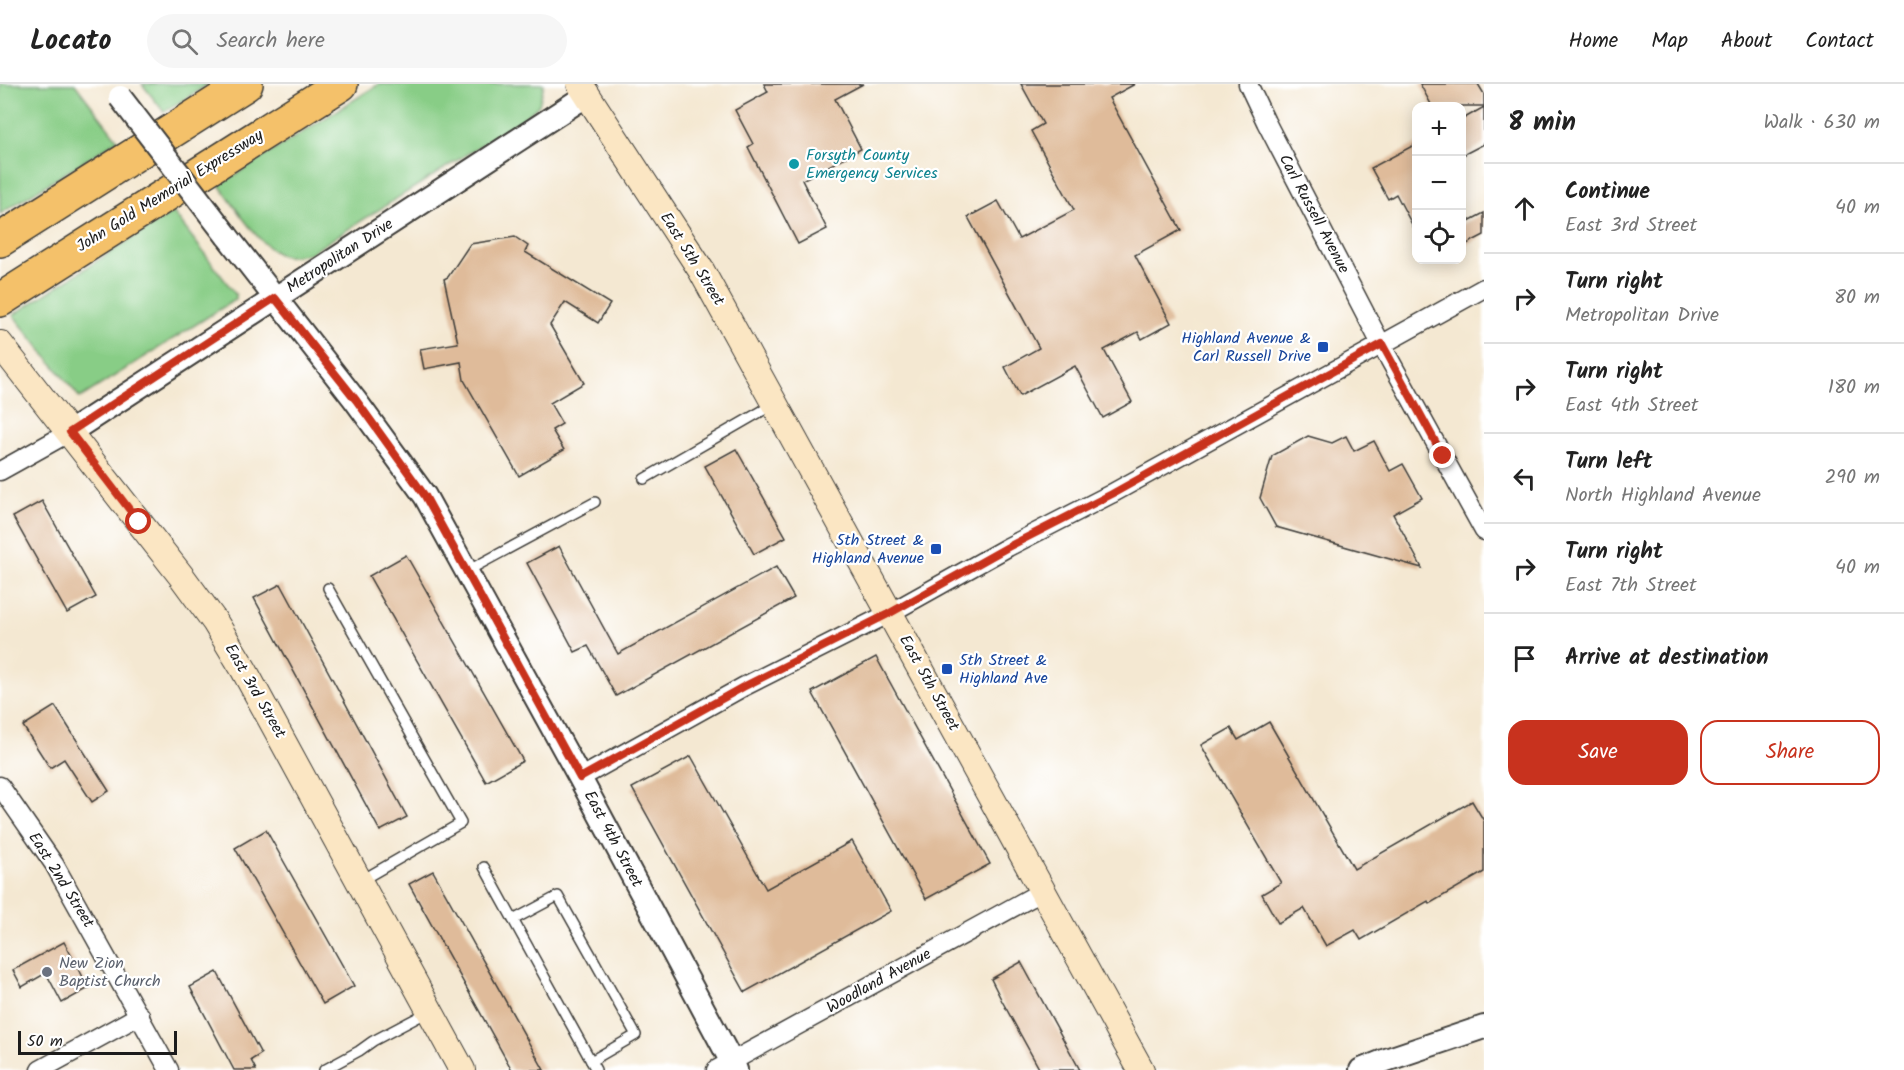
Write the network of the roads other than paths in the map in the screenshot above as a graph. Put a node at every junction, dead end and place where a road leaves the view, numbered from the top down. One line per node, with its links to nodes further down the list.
1 (246, 84): 6 (highway)
2 (341, 84): 9 (highway, John Gold Memorial Expressway)
3 (1248, 84): 11 (street, Carl Russell Avenue)
4 (116, 90): 8 (street, East 4th Street, bridge)
5 (584, 90): 8 (street, Metropolitan Drive); 12 (main road, East 5th Street)
6 (0, 240)
7 (1484, 288): 11 (street)
8 (275, 298): 13 (street, Metropolitan Drive); 18 (street, East 4th Street)
9 (0, 300)
10 (0, 344): 13 (main road, East 3rd Street)
11 (1382, 344): 17 (street, Carl Russell Avenue); 20 (street)
12 (776, 403): 15 (lane); 20 (main road, East 5th Street)
13 (70, 432): 14 (street, Metropolitan Drive); 24 (main road, East 3rd Street)
14 (0, 471)
15 (644, 479)
16 (595, 502): 18 (lane)
17 (1484, 531)
18 (467, 571): 21 (street, East 4th Street)
19 (328, 588): 24 (lane)
20 (890, 613): 21 (street); 25 (main road, East 5th Street)
21 (580, 778): 31 (street, East 4th Street)
22 (0, 786): 28 (street, East 2nd Street)
23 (484, 867): 26 (lane)
24 (360, 882): 27 (main road, East 3rd Street)
25 (1043, 891): 31 (street, Woodland Avenue); 36 (main road, East 5th Street)
26 (513, 920): 30 (lane); 30 (lane)
27 (430, 1011): 34 (lane); 35 (main road, East 3rd Street)
28 (140, 1015): 32 (street); 33 (street, East 2nd Street)
29 (1484, 1027): 37 (street)
30 (593, 1065)
31 (728, 1067)
32 (40, 1070)
33 (169, 1070)
34 (324, 1070)
35 (462, 1070)
36 (1141, 1070)
37 (1361, 1070)

